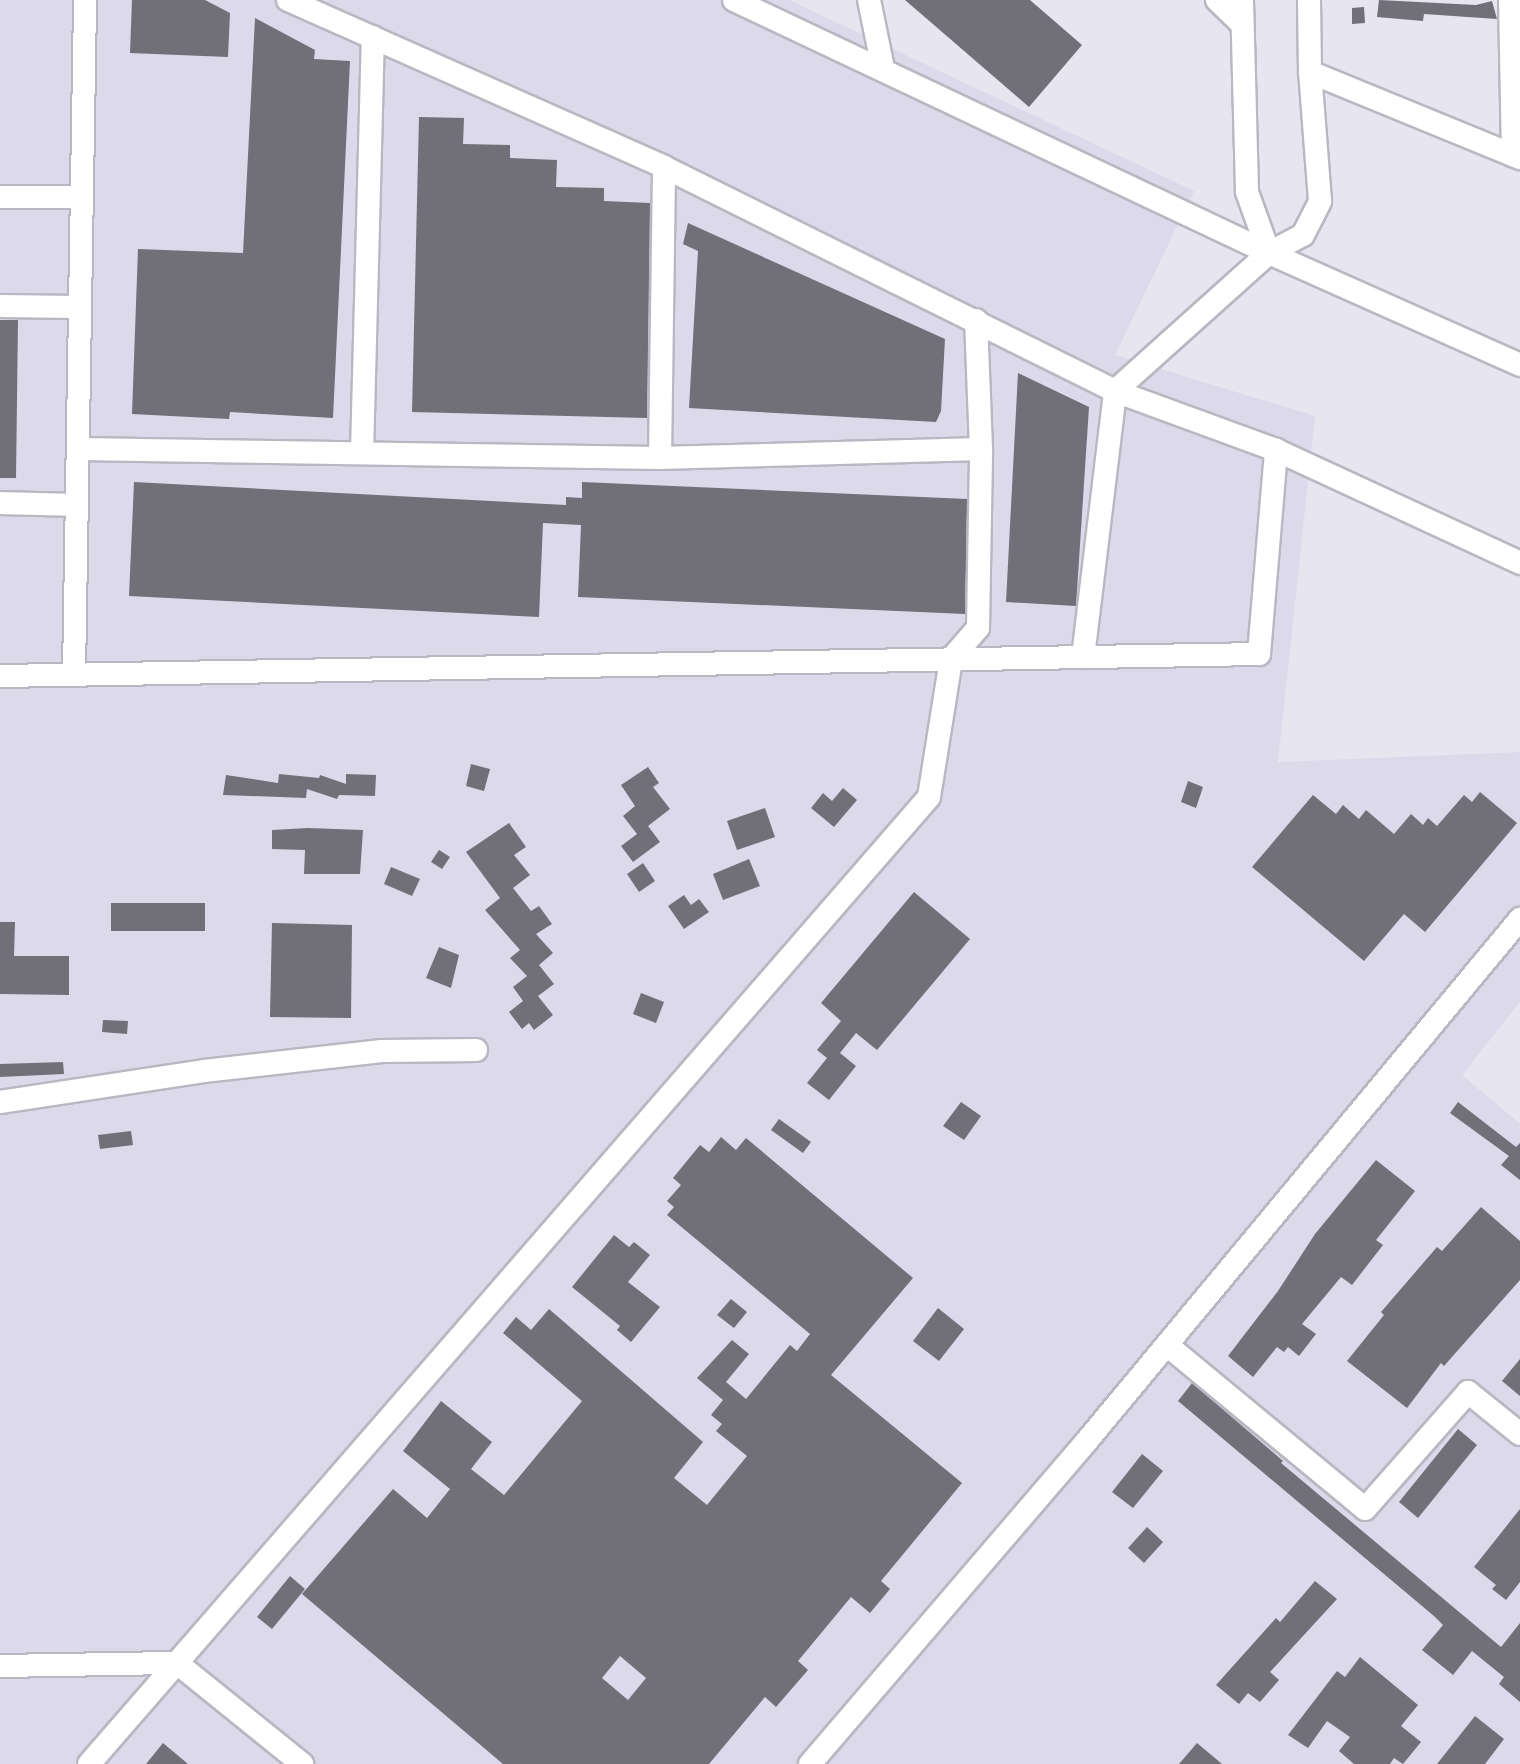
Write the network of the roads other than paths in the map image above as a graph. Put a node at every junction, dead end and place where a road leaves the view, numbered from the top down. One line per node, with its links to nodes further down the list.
1 (85, 0): 16 (street)
2 (288, 0): 10 (street)
3 (734, 0): 11 (street)
4 (869, 0): 11 (street)
5 (1217, 0): 9 (street)
6 (1242, 0): 9 (street)
7 (1309, 0): 12 (street)
8 (1510, 0): 13 (street)
9 (1242, 24): 17 (street)
10 (373, 37): 14 (street); 26 (street)
11 (883, 68): 17 (street)
12 (1310, 72): 13 (street); 17 (street)
13 (1517, 157)
14 (664, 167): 20 (street); 27 (street)
15 (0, 197): 16 (street)
16 (82, 197): 19 (street)
17 (1269, 253): 21 (street); 22 (street)
18 (0, 306): 19 (street)
19 (78, 307): 23 (street)
20 (976, 320): 22 (street); 24 (street)
21 (1520, 366)
22 (1115, 391): 25 (street); 31 (street)
23 (78, 449): 26 (street); 29 (street)
24 (981, 449): 27 (street); 32 (street)
25 (1276, 450): 30 (street); 31 (street)
26 (362, 453): 27 (street)
27 (660, 458)
28 (0, 504): 29 (street)
29 (77, 505): 33 (street)
30 (1520, 563)
31 (1083, 657): 32 (street)
32 (951, 659): 33 (street); 40 (street)
33 (74, 674): 34 (street)
34 (0, 676)
35 (1520, 919): 38 (street)
36 (476, 1050): 37 (street)
37 (0, 1102)
38 (1167, 1345): 39 (street); 44 (street)
39 (1520, 1434)
40 (177, 1663): 41 (street); 42 (street); 43 (street)
41 (0, 1666)
42 (89, 1764)
43 (302, 1764)
44 (810, 1764)

